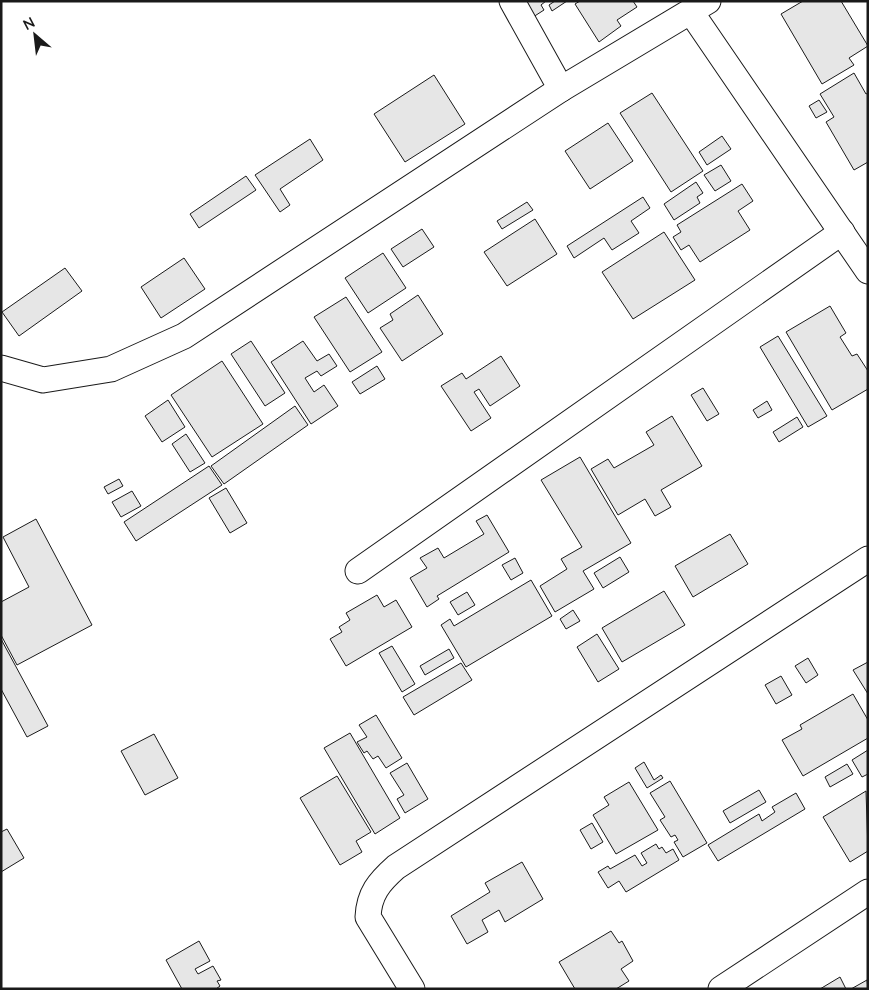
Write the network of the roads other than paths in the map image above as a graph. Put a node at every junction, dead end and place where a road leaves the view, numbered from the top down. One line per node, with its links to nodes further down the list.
1 (512, 1): 3 (street)
2 (699, 7): 3 (street); 4 (street)
3 (561, 90): 6 (street)
4 (842, 232): 5 (street); 8 (street)
5 (868, 271)
6 (1, 368)
7 (868, 559): 10 (street)
8 (358, 571)
9 (868, 892): 11 (street)
10 (412, 989)
11 (721, 989)

